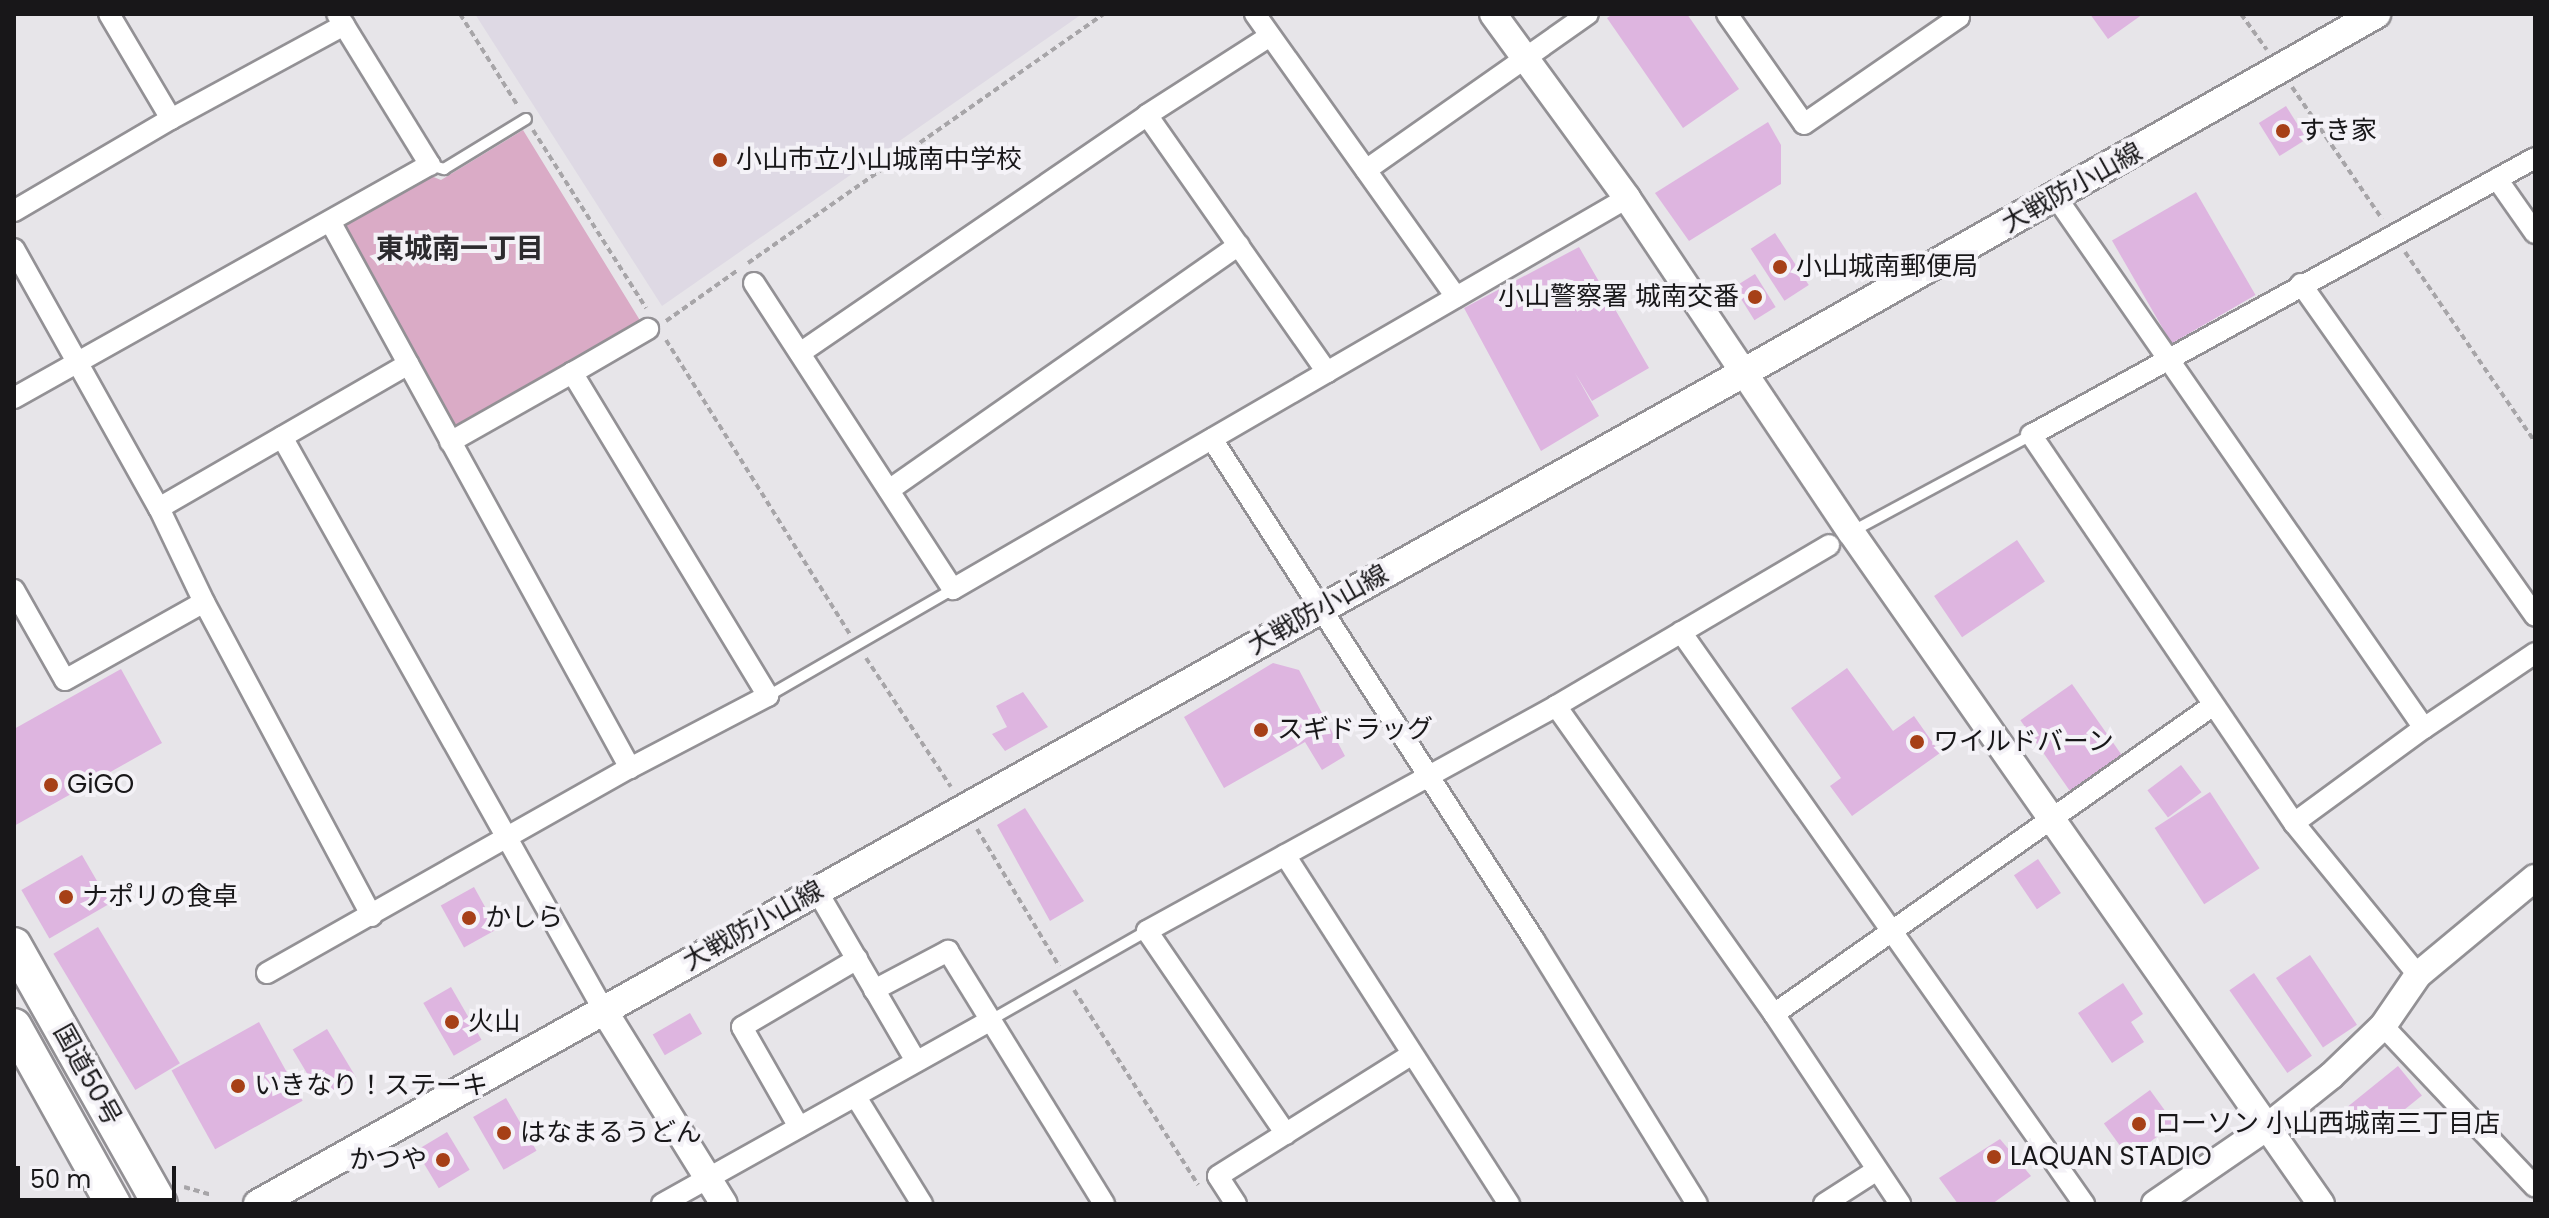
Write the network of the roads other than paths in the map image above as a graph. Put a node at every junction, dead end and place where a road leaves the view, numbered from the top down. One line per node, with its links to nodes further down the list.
1 (109, 14): 12 (street)
2 (1255, 14): 9 (street)
3 (1493, 14): 10 (street)
4 (1588, 14): 10 (street)
5 (1727, 14): 6 (street)
6 (1957, 14)
7 (2373, 15): 18 (main road, 大戦防小山線)
8 (341, 20): 12 (street); 15 (street)
9 (1270, 36): 11 (street); 16 (street)
10 (1524, 59): 16 (street); 19 (street)
11 (1147, 115): 23 (street); 29 (street)
12 (171, 119): 20 (street)
13 (526, 119): 15 (lane)
14 (2535, 158): 17 (street)
15 (430, 165): 21 (street)
16 (1366, 170): 27 (street)
17 (2497, 179): 22 (street); 26 (street)
18 (2056, 197): 30 (street); 35 (main road, 大戦防小山線)
19 (1627, 198): 27 (street); 35 (street)
20 (14, 211)
21 (331, 223): 31 (street); 32 (street)
22 (2535, 233)
23 (1239, 245): 33 (street); 41 (street)
24 (14, 249): 31 (street)
25 (754, 283): 29 (street)
26 (2301, 284): 30 (street); 48 (street)
27 (1456, 297): 33 (street)
28 (649, 321): 34 (street)
29 (800, 353): 41 (street)
30 (2167, 361): 37 (street); 54 (street)
31 (78, 364): 36 (street); 42 (street)
32 (408, 364): 38 (street); 40 (street)
33 (1327, 372): 39 (street)
34 (572, 373): 40 (street); 51 (street)
35 (1743, 373): 43 (street); 47 (main road, 大戦防小山線)
36 (14, 398)
37 (2031, 435): 43 (lane); 53 (street)
38 (282, 437): 42 (street); 59 (street)
39 (1212, 439): 44 (street); 47 (street)
40 (450, 442): 55 (street)
41 (889, 490): 44 (street)
42 (159, 508): 46 (street)
43 (1840, 538): 49 (street); 57 (street)
44 (953, 589): 51 (lane)
45 (14, 590): 46 (street)
46 (204, 602): 63 (street)
47 (1323, 607): 56 (street); 62 (main road, 大戦防小山線)
48 (2535, 616)
49 (1681, 632): 52 (street); 64 (street)
50 (2535, 653): 54 (street)
51 (768, 696): 55 (street)
52 (1556, 706): 56 (street); 72 (street)
53 (2212, 706): 57 (street); 58 (street)
54 (2424, 728): 58 (street)
55 (630, 768): 59 (street)
56 (1428, 777): 60 (street); 95 (street)
57 (2054, 819): 64 (street); 81 (street)
58 (2294, 823): 69 (street)
59 (506, 841): 63 (street); 71 (street)
60 (1285, 855): 65 (street); 76 (street)
61 (2535, 878): 69 (street)
62 (817, 891): 67 (street); 71 (main road, 大戦防小山線)
63 (372, 916): 68 (street)
64 (1893, 929): 72 (street); 98 (street)
65 (1147, 931): 73 (lane); 82 (street)
66 (14, 945): 86 (highway, 国道50号)
67 (857, 959): 70 (street); 80 (street)
68 (267, 973)
69 (2418, 975): 75 (street)
70 (874, 990): 73 (street); 77 (street)
71 (603, 1009): 84 (street); 88 (main road, 大戦防小山線)
72 (1774, 1014): 83 (street)
73 (989, 1021): 77 (street); 92 (street)
74 (14, 1026): 78 (highway, 国道50号)
75 (2383, 1026): 81 (street); 85 (street)
76 (1411, 1055): 82 (street); 94 (street)
77 (916, 1061): 79 (street)
78 (24, 1068): 87 (highway, 国道50号)
79 (856, 1097): 80 (street); 91 (street)
80 (799, 1127): 84 (street)
81 (2267, 1127): 99 (street); 100 (street)
82 (1286, 1134): 93 (street)
83 (1877, 1170): 96 (street); 97 (street)
84 (707, 1177): 89 (street); 90 (street)
85 (2535, 1187)
86 (169, 1193)
87 (113, 1204)
88 (258, 1204)
89 (662, 1204)
90 (724, 1204)
91 (922, 1204)
92 (1104, 1204)
93 (1236, 1204)
94 (1509, 1204)
95 (1697, 1204)
96 (1824, 1204)
97 (1900, 1204)
98 (2084, 1204)
99 (2155, 1204)
100 (2321, 1204)

